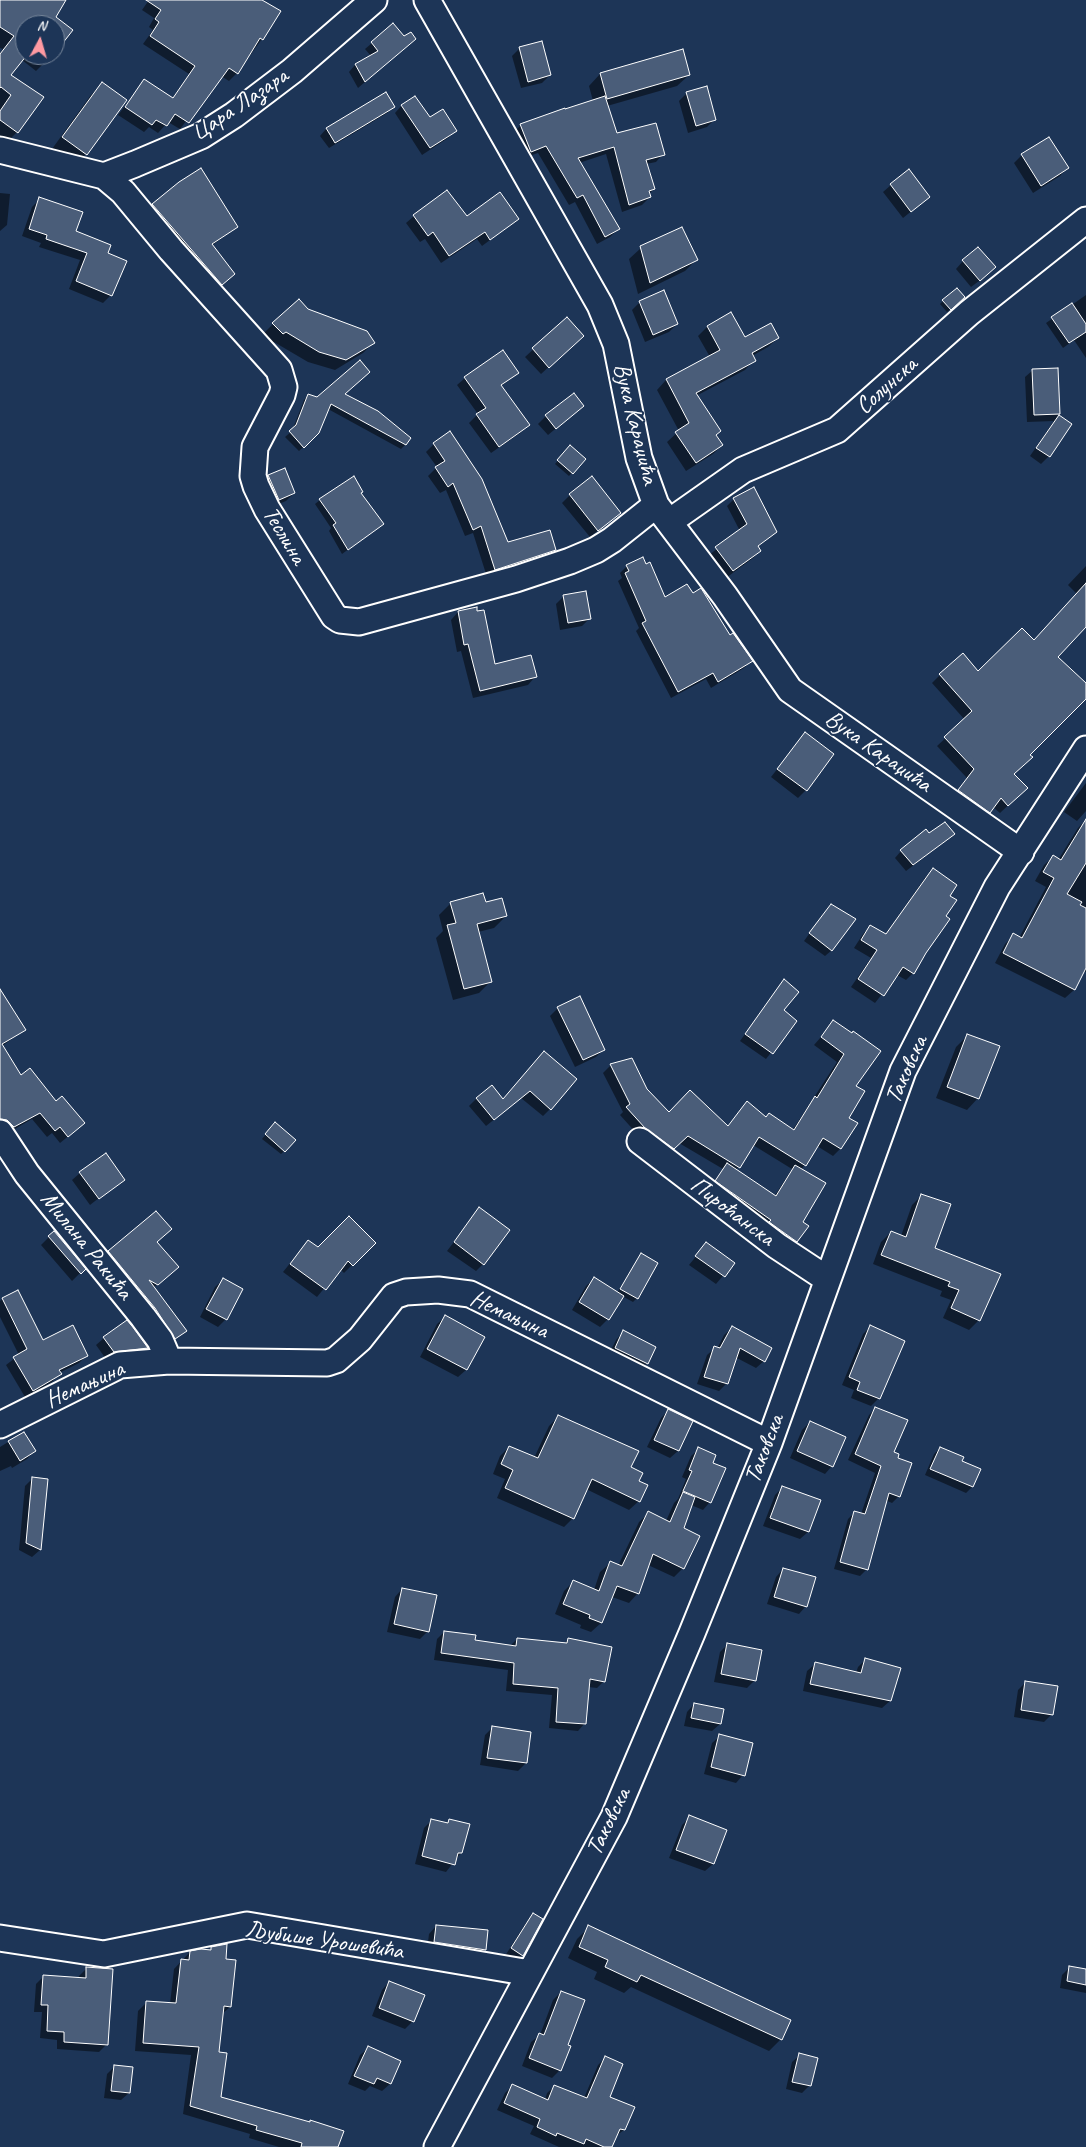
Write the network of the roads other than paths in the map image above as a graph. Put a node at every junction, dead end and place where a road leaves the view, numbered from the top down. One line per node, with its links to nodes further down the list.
1 (374, 0): 4 (street, Цара Лазара)
2 (426, 0): 6 (street, Вука Караџића)
3 (0, 150): 4 (street)
4 (104, 176): 6 (street, Теслина)
5 (1086, 220): 6 (street, Солунска)
6 (662, 513): 8 (street, Вука Караџића)
7 (1086, 749): 8 (street, Таковска)
8 (1021, 852): 11 (street, Таковска)
9 (0, 1132): 12 (street, Милана Ракића)
10 (640, 1141): 11 (street, Пироћанска)
11 (827, 1279): 14 (street, Таковска)
12 (169, 1361): 13 (street, Немањина); 14 (street, Немањина)
13 (0, 1425)
14 (769, 1442): 16 (street, Таковска)
15 (0, 1938): 16 (street, Љубише Урошевића)
16 (530, 1973): 17 (street, Таковска)
17 (437, 2147)

